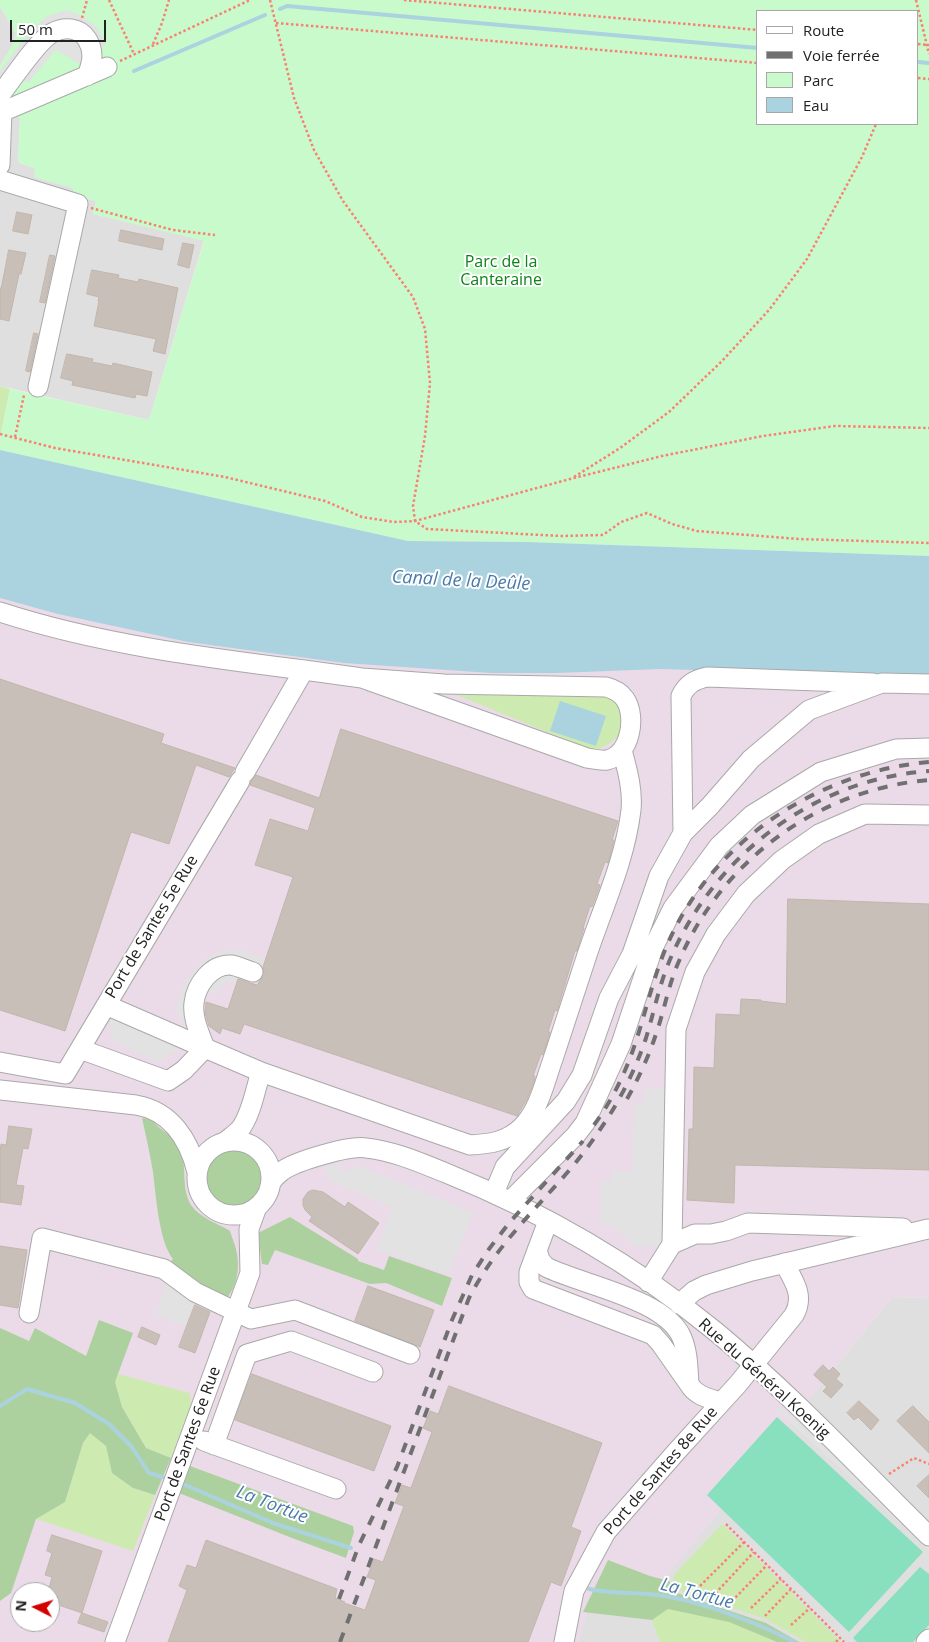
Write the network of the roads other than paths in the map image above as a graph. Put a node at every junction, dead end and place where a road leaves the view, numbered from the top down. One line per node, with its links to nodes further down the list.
1 (106, 67): 2 (street)
2 (87, 76): 3 (street); 3 (street)
3 (0, 105): 4 (street)
4 (0, 165)
5 (0, 180): 6 (street)
6 (31, 391)
7 (0, 612): 8 (street)
8 (304, 670): 9 (street); 17 (street, Port de Santes 5e Rue)
9 (362, 678): 13 (street); 13 (street)
10 (882, 683): 11 (street); 15 (street); 15 (street)
11 (929, 684)
12 (929, 748): 30 (street)
13 (622, 750): 21 (street)
14 (929, 815): 35 (street)
15 (683, 832): 30 (street)
16 (253, 972): 18 (street)
17 (106, 1005): 18 (street); 19 (street, Port de Santes 5e Rue)
18 (205, 1048): 19 (street); 21 (street)
19 (80, 1049): 20 (street, Port de Santes 5e Rue)
20 (0, 1062)
21 (260, 1072): 23 (street)
22 (0, 1090): 24 (street)
23 (249, 1110): 25 (street); 26 (street)
24 (180, 1132): 25 (street); 28 (street)
25 (222, 1143): 26 (street); 28 (street)
26 (259, 1152): 27 (street, Rue du Général Koenig); 29 (street)
27 (307, 1160): 29 (street, Rue du Général Koenig); 30 (street, Rue du Général Koenig)
28 (197, 1172): 32 (street)
29 (271, 1182): 31 (street)
30 (502, 1197): 33 (street, Rue du Général Koenig)
31 (257, 1207): 32 (street); 36 (street, Port de Santes 6e Rue)
32 (225, 1214): 36 (street, Port de Santes 6e Rue)
33 (548, 1221): 37 (street); 39 (street, Rue du Général Koenig)
34 (928, 1229): 35 (street); 38 (street)
35 (672, 1244): 39 (street)
36 (248, 1245): 41 (street, Port de Santes 6e Rue)
37 (536, 1250): 46 (street); 46 (street)
38 (784, 1263): 40 (street); 44 (street, Port de Santes 8e Rue)
39 (648, 1282): 40 (street, Rue du Général Koenig)
40 (679, 1304): 44 (street, Rue du Général Koenig)
41 (236, 1312): 42 (street); 43 (street); 48 (street, Port de Santes 6e Rue)
42 (30, 1313)
43 (410, 1354)
44 (754, 1365): 47 (street, Port de Santes 8e Rue); 51 (street, Rue du Général Koenig)
45 (374, 1372): 49 (street)
46 (689, 1384): 47 (street)
47 (721, 1402): 54 (street, Port de Santes 8e Rue)
48 (191, 1436): 49 (street); 53 (street, Port de Santes 6e Rue)
49 (214, 1445): 50 (street)
50 (336, 1489)
51 (929, 1536)
52 (929, 1639): 55 (street)
53 (115, 1642)
54 (564, 1642)
55 (926, 1642)

